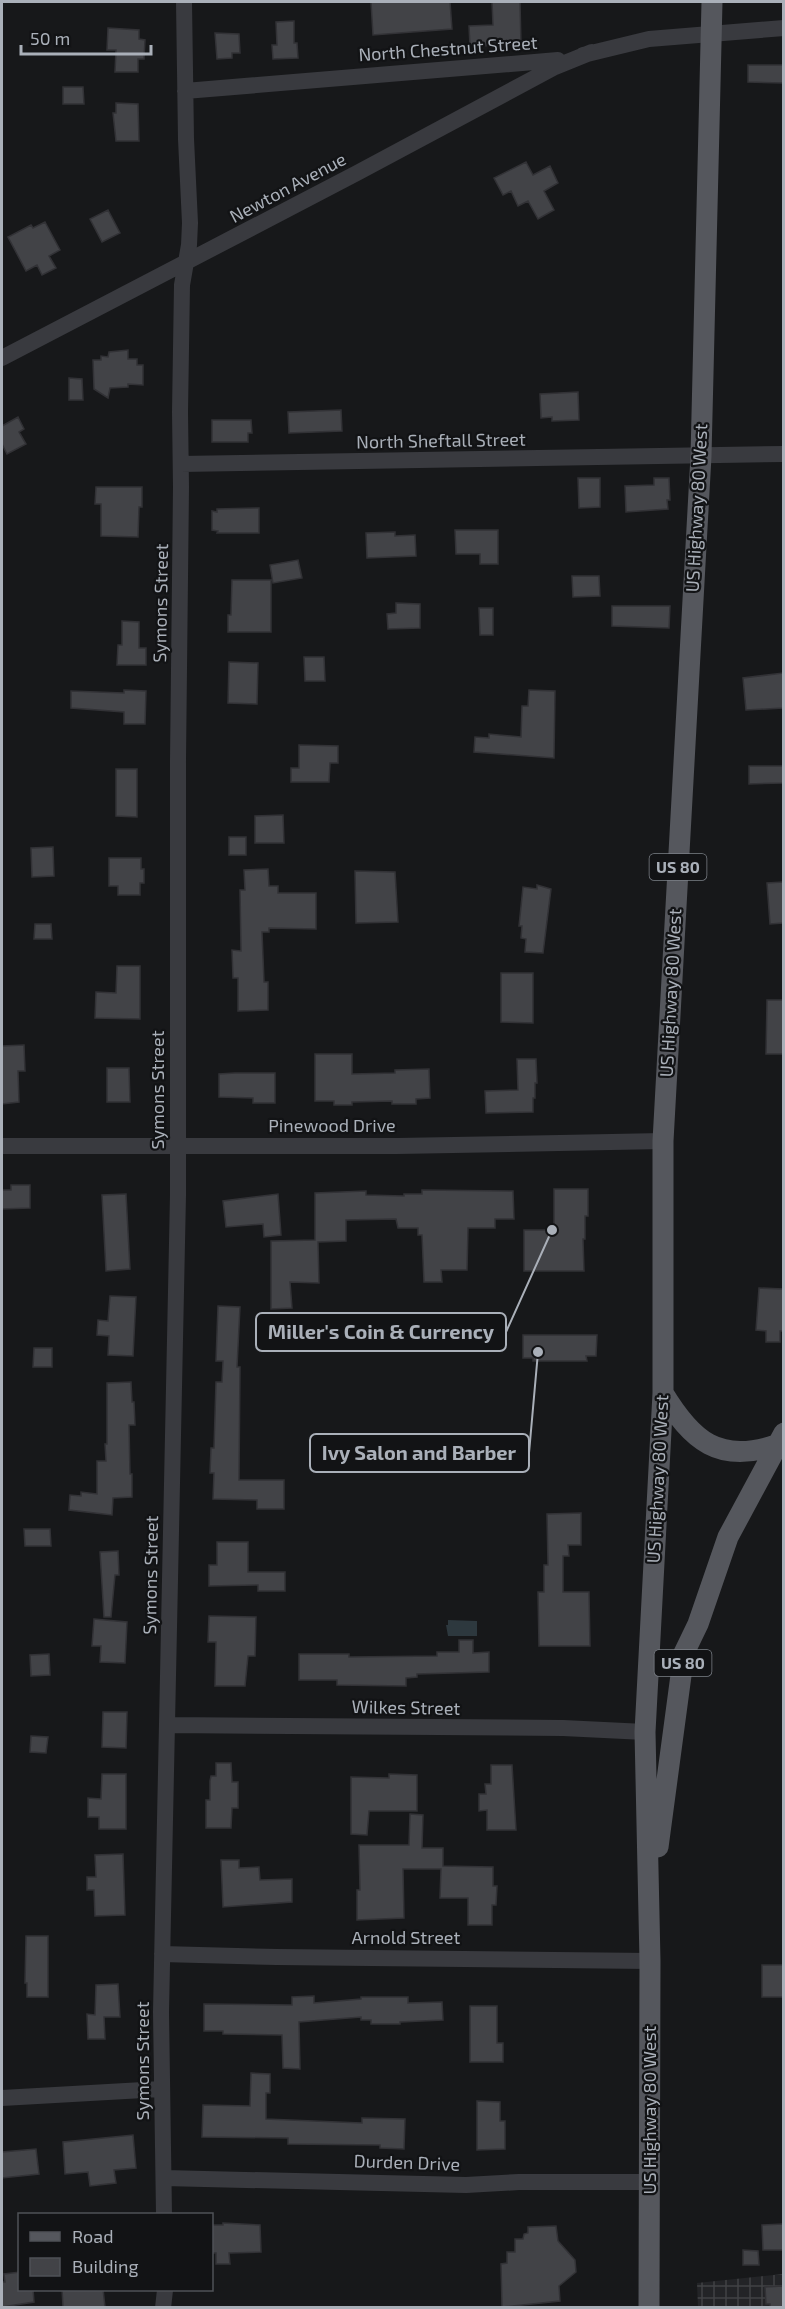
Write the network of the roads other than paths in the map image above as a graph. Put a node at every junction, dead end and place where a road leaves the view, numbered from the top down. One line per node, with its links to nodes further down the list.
1 (184, 2): 6 (street, Symons Street)
2 (712, 2): 4 (main road, US Highway 80 West / US 80)
3 (783, 28): 4 (street, North Chestnut Street)
4 (712, 33): 5 (street, North Chestnut Street); 10 (main road, US Highway 80 West / US 80)
5 (592, 52): 6 (street, North Chestnut Street); 7 (street, Newton Avenue)
6 (184, 91): 7 (street, Symons Street)
7 (186, 263): 8 (street, Newton Avenue); 11 (street, Symons Street)
8 (2, 358)
9 (783, 454): 10 (street, North Sheftall Street)
10 (701, 456): 11 (street, North Sheftall Street); 12 (main road, US Highway 80 West / US 80)
11 (181, 464): 13 (street, Symons Street)
12 (663, 1141): 13 (street, Pinewood Drive); 15 (main road, US Highway 80 West / US 80)
13 (177, 1145): 14 (street, Pinewood Drive); 17 (street, Symons Street)
14 (2, 1146)
15 (663, 1393): 16 (main road); 18 (main road, US Highway 80 West / US 80)
16 (780, 1439): 19 (main road, US Highway 80 West / US 80)
17 (167, 1725): 18 (street, Wilkes Street); 20 (street, Symons Street)
18 (645, 1732): 19 (main road, US Highway 80 West / US 80)
19 (649, 1913): 21 (main road, US Highway 80 West / US 80)
20 (162, 1954): 21 (street, Arnold Street); 22 (street, Symons Street)
21 (650, 1961): 25 (main road, US Highway 80 West / US 80)
22 (161, 2089): 23 (street); 24 (street, Symons Street)
23 (2, 2098)
24 (164, 2178): 25 (street, Durden Drive); 26 (street, Symons Street)
25 (650, 2182): 29 (main road, US Highway 80 West / US 80)
26 (164, 2213)
27 (165, 2291): 28 (street)
28 (162, 2307)
29 (649, 2307)

